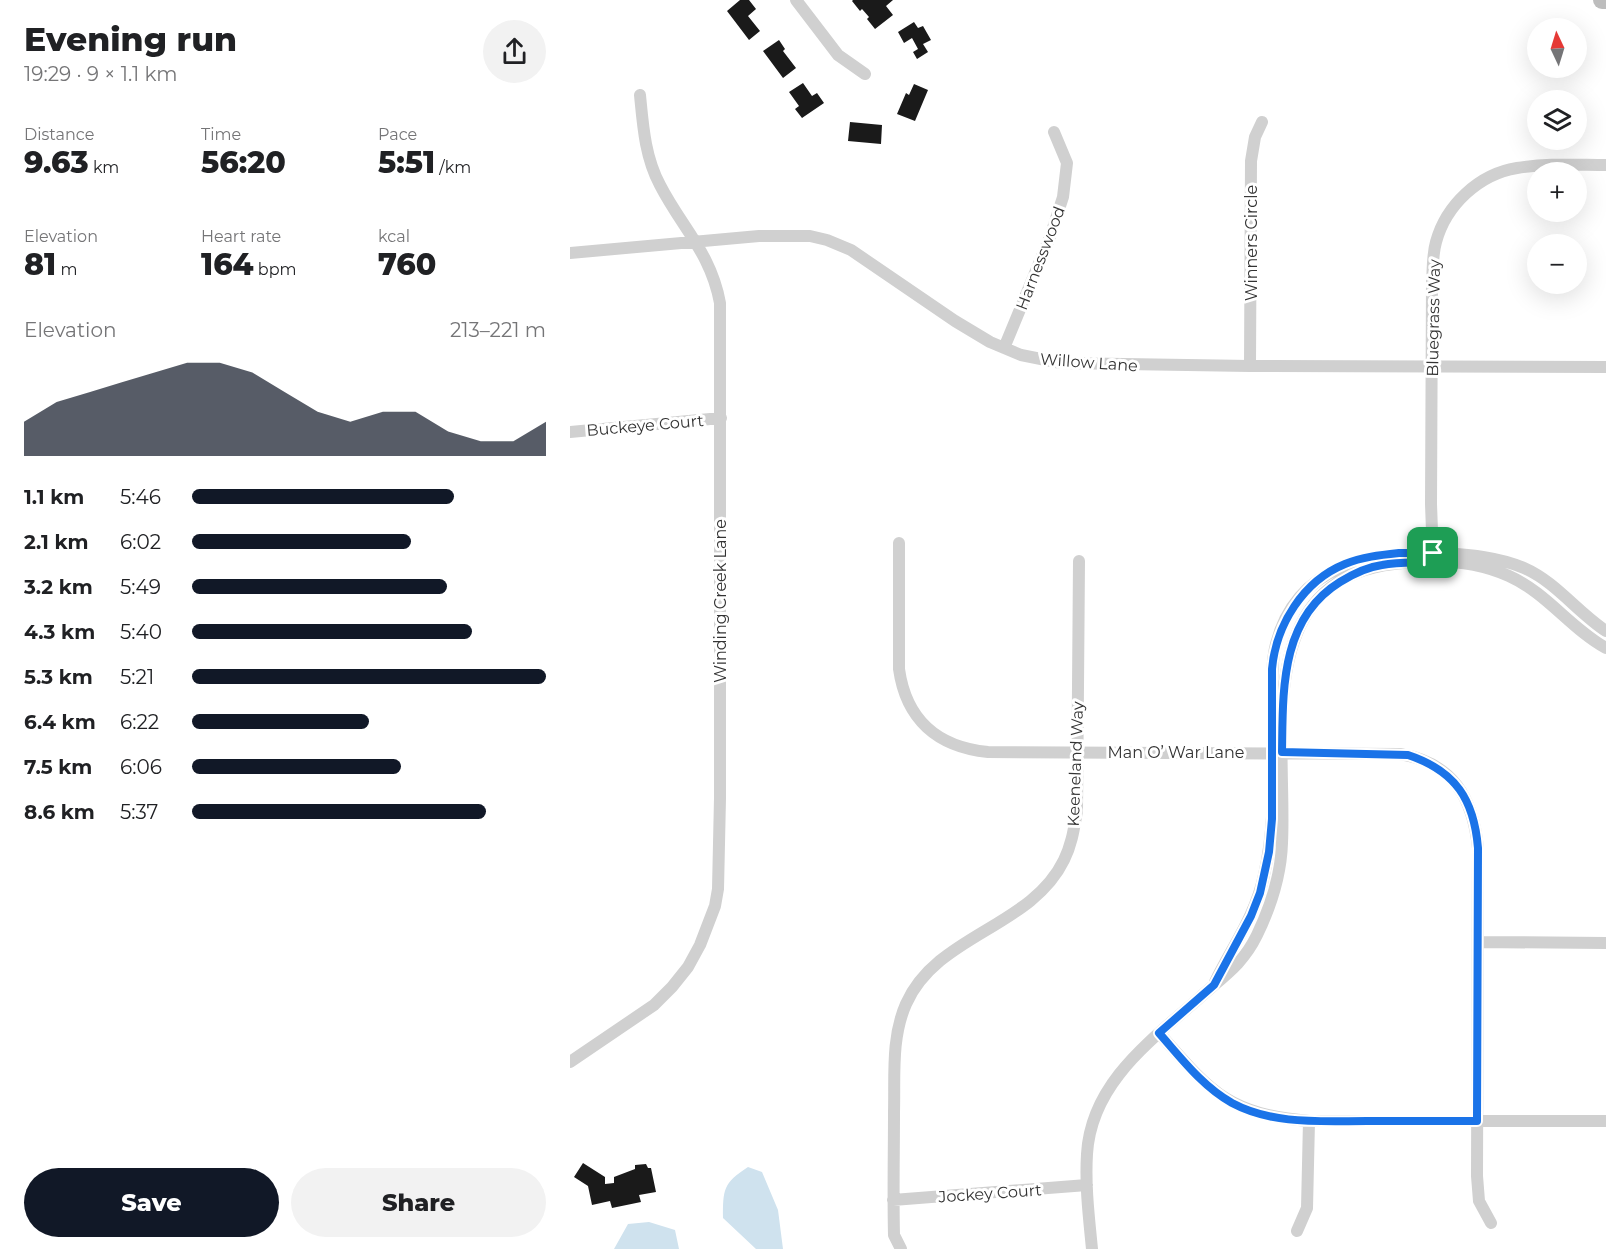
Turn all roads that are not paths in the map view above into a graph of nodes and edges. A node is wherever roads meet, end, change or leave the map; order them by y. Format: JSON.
{"nodes":[{"id":1,"x":796,"y":0,"type":"edge"},
{"id":2,"x":866,"y":74,"type":"dead end"},
{"id":3,"x":640,"y":95,"type":"dead end"},
{"id":4,"x":1263,"y":122,"type":"dead end"},
{"id":5,"x":1054,"y":132,"type":"dead end"},
{"id":6,"x":1606,"y":165,"type":"edge"},
{"id":7,"x":696,"y":241,"type":"junction"},
{"id":8,"x":570,"y":253,"type":"edge"},
{"id":9,"x":1004,"y":348,"type":"junction"},
{"id":10,"x":1250,"y":366,"type":"junction"},
{"id":11,"x":1432,"y":366,"type":"junction"},
{"id":12,"x":1606,"y":367,"type":"edge"},
{"id":13,"x":721,"y":418,"type":"junction"},
{"id":14,"x":570,"y":432,"type":"edge"},
{"id":15,"x":899,"y":543,"type":"dead end"},
{"id":16,"x":1433,"y":557,"type":"junction"},
{"id":17,"x":1079,"y":561,"type":"dead end"},
{"id":18,"x":1606,"y":631,"type":"edge"},
{"id":19,"x":1606,"y":648,"type":"edge"},
{"id":20,"x":1077,"y":752,"type":"junction"},
{"id":21,"x":1277,"y":752,"type":"junction"},
{"id":22,"x":1478,"y":942,"type":"junction"},
{"id":23,"x":1606,"y":943,"type":"edge"},
{"id":24,"x":1159,"y":1033,"type":"junction"},
{"id":25,"x":570,"y":1062,"type":"edge"},
{"id":26,"x":1309,"y":1121,"type":"junction"},
{"id":27,"x":1477,"y":1121,"type":"junction"},
{"id":28,"x":1606,"y":1121,"type":"edge"},
{"id":29,"x":1087,"y":1185,"type":"junction"},
{"id":30,"x":893,"y":1200,"type":"junction"},
{"id":31,"x":1491,"y":1223,"type":"dead end"},
{"id":32,"x":1298,"y":1231,"type":"dead end"},
{"id":33,"x":901,"y":1249,"type":"edge"},
{"id":34,"x":1092,"y":1249,"type":"edge"}],
"edges":[{"from":1,"to":2,"type":"street"},
{"from":3,"to":7,"type":"street","name":"Winding Creek Lane"},
{"from":4,"to":10,"type":"street","name":"Winners Circle"},
{"from":5,"to":9,"type":"street","name":"Harnesswood"},
{"from":6,"to":11,"type":"street","name":"Bluegrass Way"},
{"from":7,"to":8,"type":"street","name":"Willow Lane"},
{"from":7,"to":9,"type":"street","name":"Willow Lane"},
{"from":7,"to":13,"type":"street","name":"Winding Creek Lane"},
{"from":9,"to":10,"type":"street","name":"Willow Lane"},
{"from":10,"to":11,"type":"street","name":"Willow Lane"},
{"from":11,"to":12,"type":"street","name":"Willow Lane"},
{"from":11,"to":16,"type":"street","name":"Bluegrass Way"},
{"from":13,"to":14,"type":"street","name":"Buckeye Court"},
{"from":13,"to":25,"type":"street","name":"Winding Creek Lane"},
{"from":15,"to":20,"type":"street","name":"Man O’ War Lane"},
{"from":16,"to":18,"type":"street"},
{"from":16,"to":19,"type":"street"},
{"from":16,"to":21,"type":"street"},
{"from":17,"to":20,"type":"street","name":"Keeneland Way"},
{"from":20,"to":21,"type":"street","name":"Man O’ War Lane"},
{"from":20,"to":30,"type":"street","name":"Keeneland Way"},
{"from":21,"to":22,"type":"street","name":"Man O’ War Lane"},
{"from":21,"to":24,"type":"street"},
{"from":22,"to":23,"type":"street"},
{"from":22,"to":27,"type":"street","name":"Man O’ War Lane"},
{"from":24,"to":26,"type":"street"},
{"from":24,"to":29,"type":"street"},
{"from":26,"to":27,"type":"street"},
{"from":26,"to":32,"type":"street"},
{"from":27,"to":28,"type":"street"},
{"from":27,"to":31,"type":"street","name":"Man O’ War Lane"},
{"from":29,"to":30,"type":"street","name":"Jockey Court"},
{"from":29,"to":34,"type":"street"},
{"from":30,"to":33,"type":"street","name":"Keeneland Way"}]}
